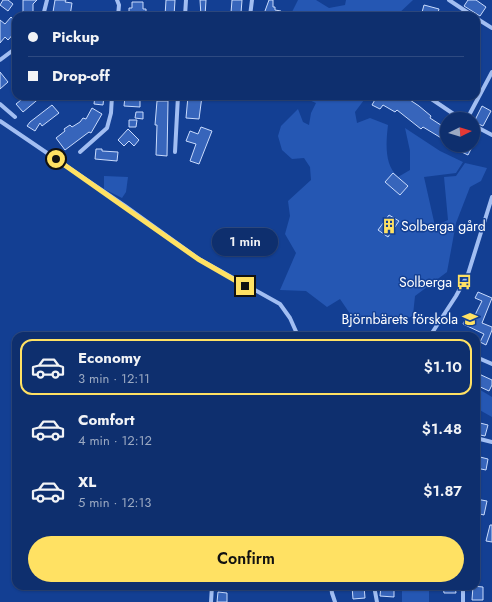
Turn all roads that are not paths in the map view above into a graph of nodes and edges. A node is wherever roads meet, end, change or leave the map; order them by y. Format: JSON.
{"nodes":[{"id":1,"x":47,"y":0,"type":"edge"},
{"id":2,"x":117,"y":0,"type":"edge"},
{"id":3,"x":186,"y":0,"type":"edge"},
{"id":4,"x":252,"y":0,"type":"edge"},
{"id":5,"x":449,"y":0,"type":"edge"},
{"id":6,"x":44,"y":12,"type":"edge"},
{"id":7,"x":118,"y":12,"type":"edge"},
{"id":8,"x":185,"y":12,"type":"edge"},
{"id":9,"x":250,"y":12,"type":"edge"},
{"id":10,"x":467,"y":12,"type":"edge"},
{"id":11,"x":480,"y":20,"type":"edge"},
{"id":12,"x":492,"y":28,"type":"edge"},
{"id":13,"x":12,"y":51,"type":"edge"},
{"id":14,"x":0,"y":60,"type":"edge"},
{"id":15,"x":492,"y":72,"type":"edge"},
{"id":16,"x":480,"y":95,"type":"edge"},
{"id":17,"x":112,"y":100,"type":"edge"},
{"id":18,"x":178,"y":100,"type":"edge"},
{"id":19,"x":433,"y":100,"type":"edge"},
{"id":20,"x":477,"y":100,"type":"edge"},
{"id":21,"x":0,"y":104,"type":"edge"},
{"id":22,"x":451,"y":112,"type":"edge"},
{"id":23,"x":471,"y":112,"type":"edge"},
{"id":24,"x":15,"y":117,"type":"dead end"},
{"id":25,"x":0,"y":121,"type":"edge"},
{"id":26,"x":480,"y":129,"type":"edge"},
{"id":27,"x":492,"y":135,"type":"edge"},
{"id":28,"x":80,"y":152,"type":"dead end"},
{"id":29,"x":174,"y":152,"type":"dead end"},
{"id":30,"x":492,"y":197,"type":"edge"},
{"id":31,"x":296,"y":332,"type":"edge"},
{"id":32,"x":432,"y":332,"type":"edge"},
{"id":33,"x":480,"y":359,"type":"edge"},
{"id":34,"x":492,"y":364,"type":"edge"},
{"id":35,"x":480,"y":439,"type":"edge"},
{"id":36,"x":492,"y":442,"type":"edge"},
{"id":37,"x":212,"y":590,"type":"edge"},
{"id":38,"x":332,"y":590,"type":"edge"},
{"id":39,"x":375,"y":590,"type":"edge"},
{"id":40,"x":463,"y":590,"type":"edge"},
{"id":41,"x":210,"y":602,"type":"edge"},
{"id":42,"x":335,"y":602,"type":"edge"},
{"id":43,"x":377,"y":602,"type":"edge"},
{"id":44,"x":463,"y":602,"type":"edge"}],
"edges":[{"from":1,"to":6,"type":"street"},
{"from":2,"to":7,"type":"street"},
{"from":3,"to":8,"type":"street"},
{"from":4,"to":9,"type":"street"},
{"from":5,"to":10,"type":"street"},
{"from":11,"to":12,"type":"street"},
{"from":13,"to":14,"type":"street"},
{"from":15,"to":16,"type":"street"},
{"from":17,"to":28,"type":"street"},
{"from":18,"to":29,"type":"street"},
{"from":19,"to":22,"type":"street"},
{"from":20,"to":23,"type":"street"},
{"from":21,"to":24,"type":"street"},
{"from":25,"to":31,"type":"street"},
{"from":26,"to":27,"type":"street"},
{"from":30,"to":32,"type":"street"},
{"from":33,"to":34,"type":"street"},
{"from":35,"to":36,"type":"street"},
{"from":37,"to":41,"type":"street"},
{"from":38,"to":42,"type":"street"},
{"from":39,"to":43,"type":"street"},
{"from":40,"to":44,"type":"street"}]}
